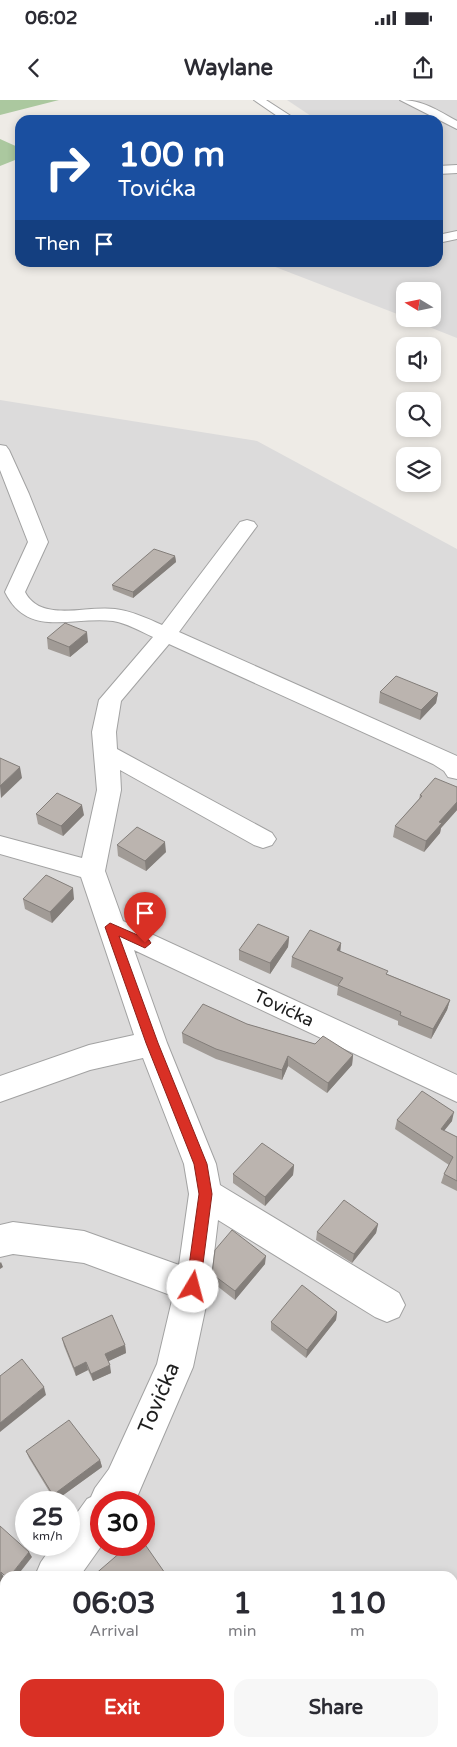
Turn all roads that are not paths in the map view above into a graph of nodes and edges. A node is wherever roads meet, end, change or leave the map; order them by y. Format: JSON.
{"nodes":[{"id":1,"x":258,"y":100,"type":"edge"},
{"id":2,"x":405,"y":100,"type":"edge"},
{"id":3,"x":283,"y":115,"type":"edge"},
{"id":4,"x":437,"y":115,"type":"edge"},
{"id":5,"x":443,"y":118,"type":"edge"},
{"id":6,"x":457,"y":126,"type":"edge"},
{"id":7,"x":457,"y":169,"type":"edge"},
{"id":8,"x":443,"y":170,"type":"edge"},
{"id":9,"x":457,"y":235,"type":"edge"},
{"id":10,"x":443,"y":238,"type":"edge"},
{"id":11,"x":0,"y":450,"type":"edge"},
{"id":12,"x":247,"y":526,"type":"dead end"},
{"id":13,"x":165,"y":636,"type":"junction"},
{"id":14,"x":105,"y":752,"type":"junction"},
{"id":15,"x":457,"y":771,"type":"edge"},
{"id":16,"x":263,"y":839,"type":"dead end"},
{"id":17,"x":0,"y":844,"type":"edge"},
{"id":18,"x":92,"y":871,"type":"junction"},
{"id":19,"x":110,"y":927,"type":"junction"},
{"id":20,"x":152,"y":1043,"type":"junction"},
{"id":21,"x":0,"y":1089,"type":"edge"},
{"id":22,"x":457,"y":1089,"type":"edge"},
{"id":23,"x":205,"y":1194,"type":"junction"},
{"id":24,"x":0,"y":1242,"type":"edge"},
{"id":25,"x":193,"y":1287,"type":"junction"},
{"id":26,"x":387,"y":1305,"type":"dead end"},
{"id":27,"x":117,"y":1491,"type":"edge"},
{"id":28,"x":90,"y":1528,"type":"edge"},
{"id":29,"x":59,"y":1571,"type":"edge"}],
"edges":[{"from":1,"to":3,"type":"street"},
{"from":2,"to":4,"type":"street"},
{"from":5,"to":6,"type":"street"},
{"from":7,"to":8,"type":"street"},
{"from":9,"to":10,"type":"street"},
{"from":11,"to":13,"type":"street"},
{"from":12,"to":13,"type":"street","name":"Tovićka"},
{"from":13,"to":14,"type":"street","name":"Tovićka"},
{"from":13,"to":15,"type":"street"},
{"from":14,"to":16,"type":"street"},
{"from":14,"to":18,"type":"street","name":"Tovićka"},
{"from":17,"to":18,"type":"street"},
{"from":18,"to":19,"type":"street","name":"Tovićka"},
{"from":19,"to":20,"type":"street","name":"Tovićka"},
{"from":19,"to":22,"type":"street","name":"Tovićka"},
{"from":20,"to":21,"type":"street"},
{"from":20,"to":23,"type":"street","name":"Tovićka"},
{"from":23,"to":25,"type":"street","name":"Tovićka"},
{"from":23,"to":26,"type":"street"},
{"from":24,"to":25,"type":"street"},
{"from":25,"to":27,"type":"street","name":"Tovićka"},
{"from":28,"to":29,"type":"street"}]}
